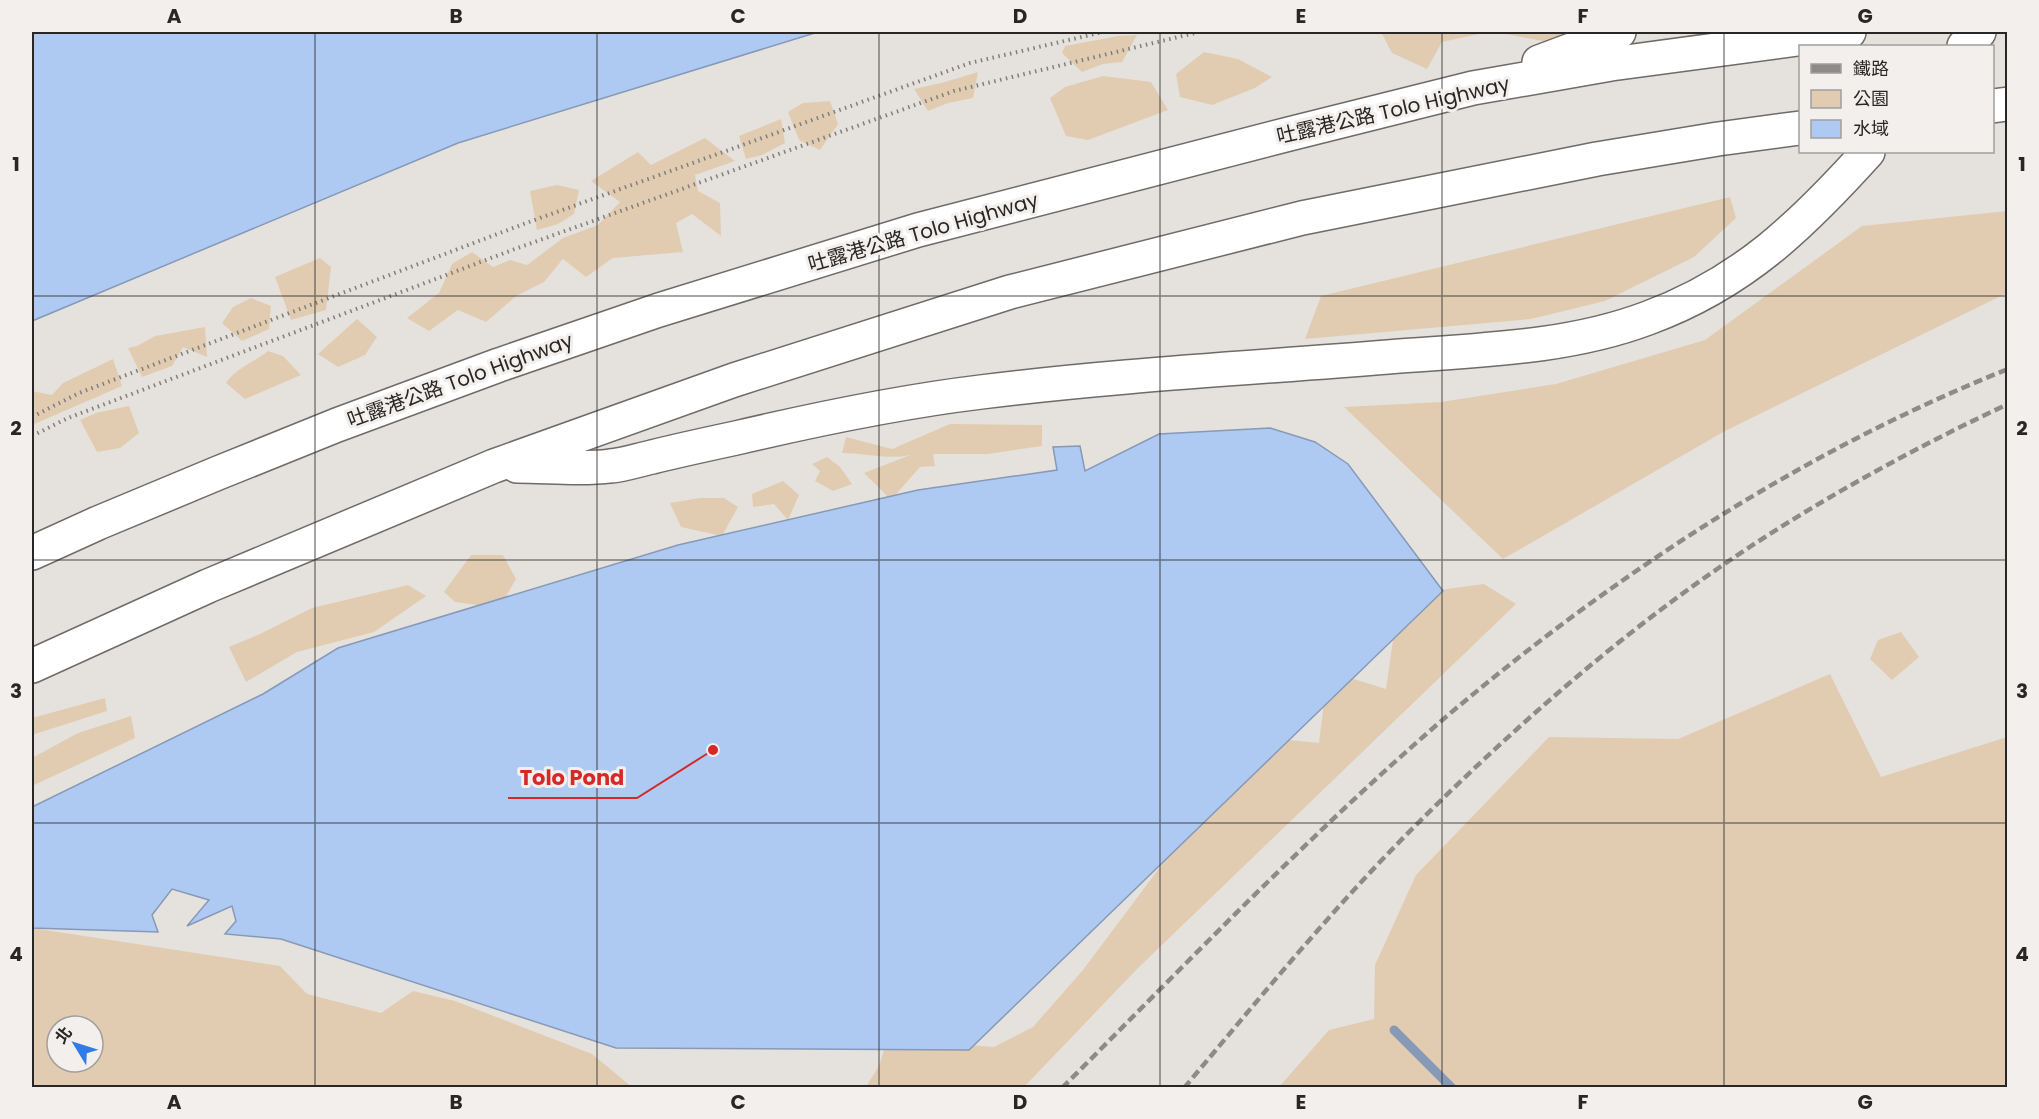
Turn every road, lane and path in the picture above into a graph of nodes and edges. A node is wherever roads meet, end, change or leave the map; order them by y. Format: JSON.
{"nodes":[{"id":1,"x":1102,"y":32,"type":"edge"},
{"id":2,"x":1199,"y":32,"type":"edge"},
{"id":3,"x":1619,"y":32,"type":"edge"},
{"id":4,"x":1849,"y":32,"type":"edge"},
{"id":5,"x":1979,"y":32,"type":"edge"},
{"id":6,"x":1965,"y":45,"type":"edge"},
{"id":7,"x":1473,"y":88,"type":"junction"},
{"id":8,"x":1799,"y":128,"type":"edge"},
{"id":9,"x":1867,"y":153,"type":"edge"},
{"id":10,"x":32,"y":417,"type":"edge"},
{"id":11,"x":32,"y":436,"type":"edge"},
{"id":12,"x":494,"y":466,"type":"junction"},
{"id":13,"x":32,"y":554,"type":"edge"},
{"id":14,"x":32,"y":666,"type":"edge"}],
"edges":[{"from":1,"to":10,"type":"path"},
{"from":2,"to":11,"type":"path"},
{"from":3,"to":7,"type":"highway"},
{"from":4,"to":7,"type":"highway","name":"吐露港公路 Tolo Highway"},
{"from":5,"to":6,"type":"highway"},
{"from":7,"to":13,"type":"highway","name":"吐露港公路 Tolo Highway"},
{"from":8,"to":12,"type":"highway"},
{"from":9,"to":12,"type":"highway"},
{"from":12,"to":14,"type":"highway"}]}
